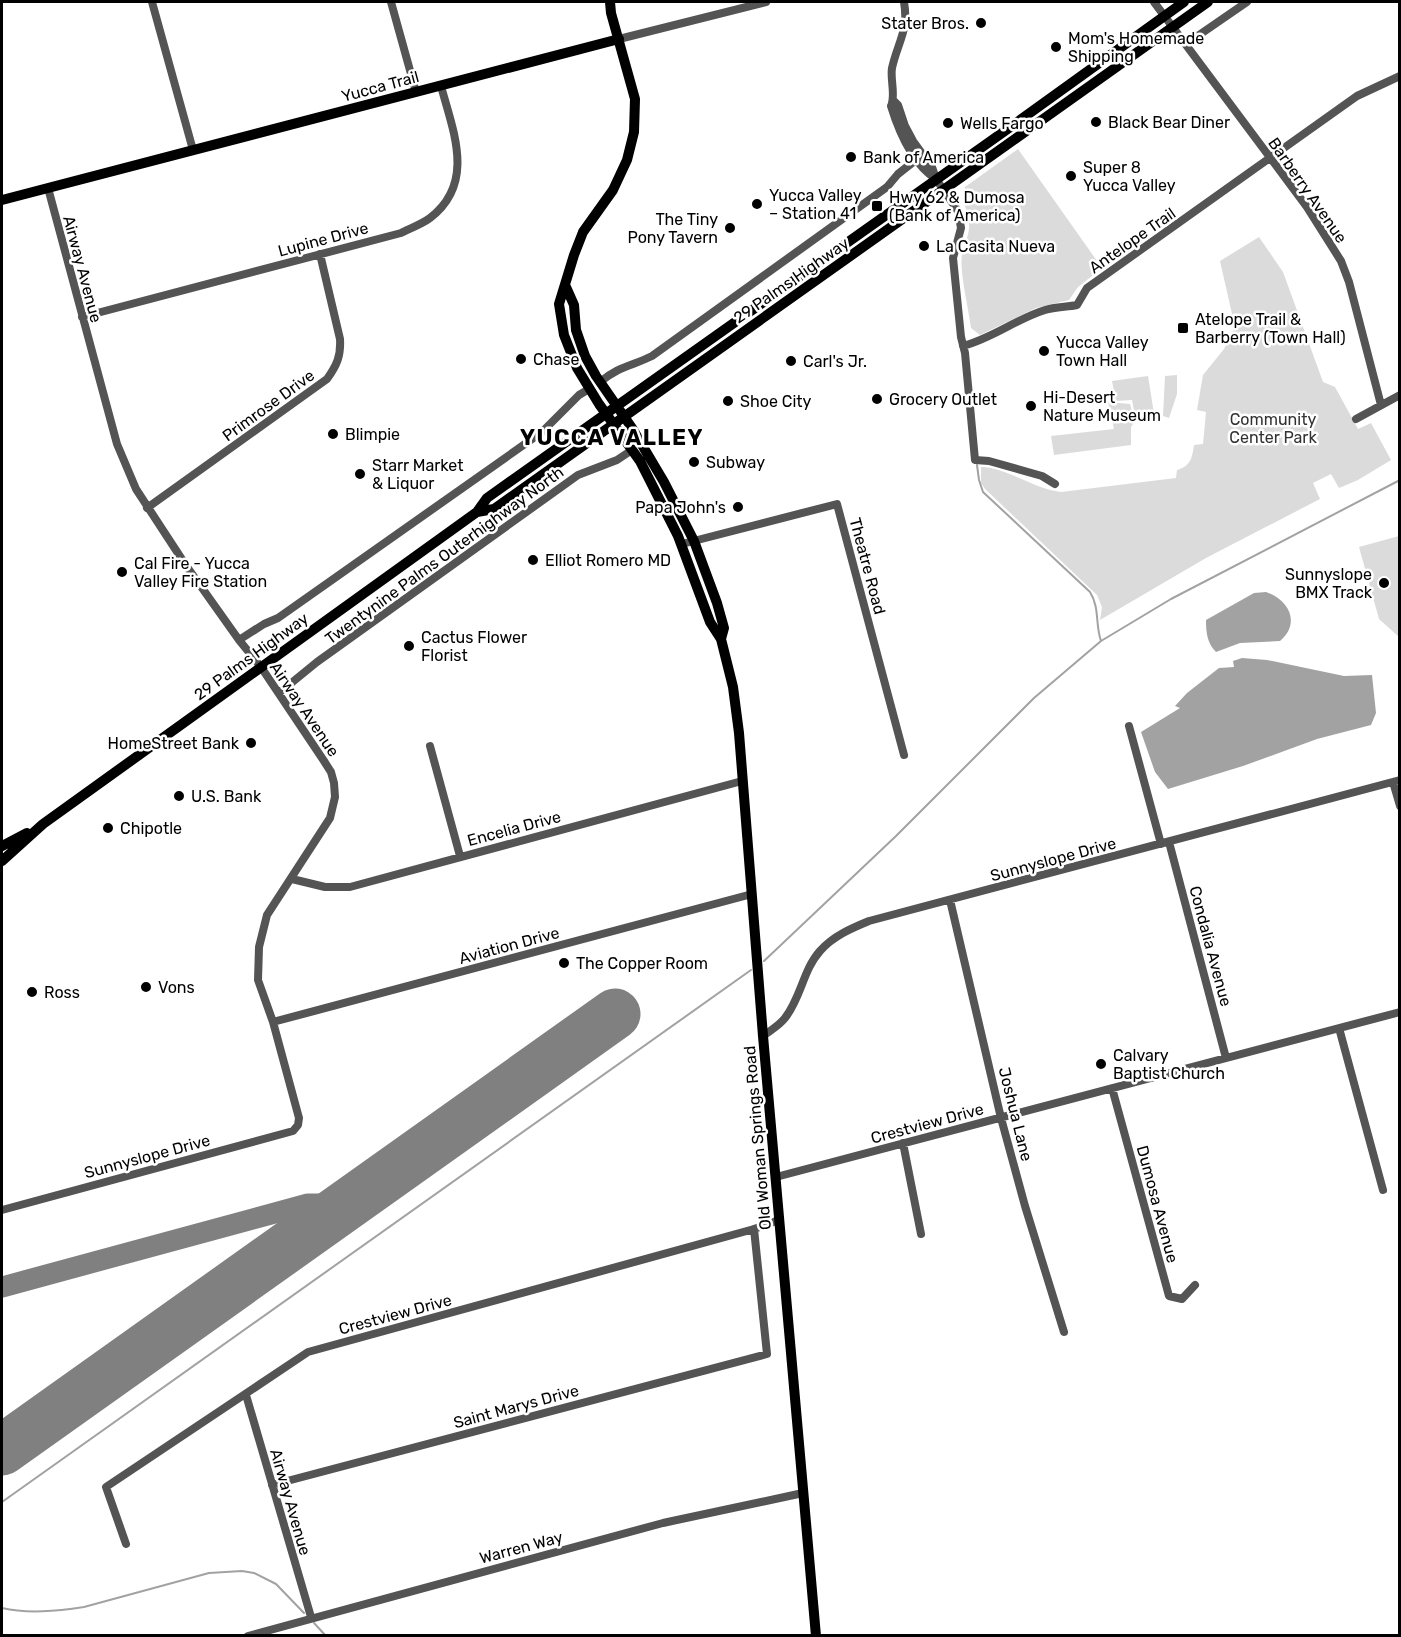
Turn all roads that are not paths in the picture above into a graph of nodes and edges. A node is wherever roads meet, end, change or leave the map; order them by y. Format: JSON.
{"nodes":[{"id":1,"x":152,"y":2,"type":"edge"},
{"id":2,"x":391,"y":2,"type":"edge"},
{"id":3,"x":610,"y":2,"type":"edge"},
{"id":4,"x":766,"y":2,"type":"edge"},
{"id":5,"x":904,"y":2,"type":"edge"},
{"id":6,"x":1154,"y":2,"type":"edge"},
{"id":7,"x":1184,"y":2,"type":"edge"},
{"id":8,"x":1208,"y":2,"type":"edge"},
{"id":9,"x":1247,"y":2,"type":"edge"},
{"id":10,"x":1162,"y":15,"type":"junction"},
{"id":11,"x":1172,"y":26,"type":"junction"},
{"id":12,"x":619,"y":39,"type":"junction"},
{"id":13,"x":1186,"y":44,"type":"junction"},
{"id":14,"x":1400,"y":76,"type":"edge"},
{"id":15,"x":441,"y":86,"type":"junction"},
{"id":16,"x":416,"y":92,"type":"junction"},
{"id":17,"x":894,"y":101,"type":"junction"},
{"id":18,"x":193,"y":150,"type":"junction"},
{"id":19,"x":917,"y":159,"type":"junction"},
{"id":20,"x":1270,"y":159,"type":"junction"},
{"id":21,"x":936,"y":179,"type":"junction"},
{"id":22,"x":48,"y":188,"type":"junction"},
{"id":23,"x":943,"y":189,"type":"junction"},
{"id":24,"x":2,"y":200,"type":"edge"},
{"id":25,"x":320,"y":254,"type":"junction"},
{"id":26,"x":566,"y":287,"type":"junction"},
{"id":27,"x":82,"y":317,"type":"junction"},
{"id":28,"x":963,"y":346,"type":"junction"},
{"id":29,"x":600,"y":382,"type":"junction"},
{"id":30,"x":589,"y":389,"type":"junction"},
{"id":31,"x":1400,"y":396,"type":"edge"},
{"id":32,"x":1382,"y":405,"type":"junction"},
{"id":33,"x":615,"y":406,"type":"junction"},
{"id":34,"x":606,"y":413,"type":"junction"},
{"id":35,"x":1356,"y":419,"type":"dead end"},
{"id":36,"x":619,"y":420,"type":"junction"},
{"id":37,"x":632,"y":450,"type":"junction"},
{"id":38,"x":1055,"y":483,"type":"dead end"},
{"id":39,"x":147,"y":508,"type":"junction"},
{"id":40,"x":477,"y":512,"type":"junction"},
{"id":41,"x":694,"y":541,"type":"junction"},
{"id":42,"x":682,"y":544,"type":"junction"},
{"id":43,"x":721,"y":639,"type":"junction"},
{"id":44,"x":239,"y":640,"type":"junction"},
{"id":45,"x":261,"y":667,"type":"junction"},
{"id":46,"x":279,"y":693,"type":"junction"},
{"id":47,"x":1129,"y":726,"type":"dead end"},
{"id":48,"x":430,"y":746,"type":"dead end"},
{"id":49,"x":904,"y":755,"type":"dead end"},
{"id":50,"x":742,"y":781,"type":"junction"},
{"id":51,"x":1396,"y":781,"type":"edge"},
{"id":52,"x":1400,"y":806,"type":"edge"},
{"id":53,"x":43,"y":824,"type":"junction"},
{"id":54,"x":1165,"y":843,"type":"junction"},
{"id":55,"x":2,"y":846,"type":"edge"},
{"id":56,"x":460,"y":856,"type":"junction"},
{"id":57,"x":2,"y":861,"type":"edge"},
{"id":58,"x":292,"y":879,"type":"junction"},
{"id":59,"x":752,"y":894,"type":"junction"},
{"id":60,"x":950,"y":900,"type":"junction"},
{"id":61,"x":1400,"y":1012,"type":"edge"},
{"id":62,"x":273,"y":1022,"type":"junction"},
{"id":63,"x":1339,"y":1028,"type":"junction"},
{"id":64,"x":763,"y":1036,"type":"junction"},
{"id":65,"x":1226,"y":1058,"type":"junction"},
{"id":66,"x":1112,"y":1088,"type":"junction"},
{"id":67,"x":1001,"y":1118,"type":"junction"},
{"id":68,"x":298,"y":1125,"type":"joint"},
{"id":69,"x":903,"y":1143,"type":"junction"},
{"id":70,"x":776,"y":1177,"type":"junction"},
{"id":71,"x":1383,"y":1190,"type":"dead end"},
{"id":72,"x":2,"y":1210,"type":"edge"},
{"id":73,"x":779,"y":1220,"type":"junction"},
{"id":74,"x":754,"y":1229,"type":"junction"},
{"id":75,"x":921,"y":1234,"type":"dead end"},
{"id":76,"x":1195,"y":1285,"type":"dead end"},
{"id":77,"x":1064,"y":1332,"type":"dead end"},
{"id":78,"x":246,"y":1395,"type":"junction"},
{"id":79,"x":272,"y":1485,"type":"junction"},
{"id":80,"x":803,"y":1493,"type":"junction"},
{"id":81,"x":126,"y":1544,"type":"dead end"},
{"id":82,"x":311,"y":1617,"type":"junction"},
{"id":83,"x":248,"y":1635,"type":"edge"},
{"id":84,"x":816,"y":1635,"type":"edge"}],
"edges":[{"from":1,"to":18,"type":"street"},
{"from":2,"to":16,"type":"street"},
{"from":3,"to":12,"type":"main road"},
{"from":4,"to":12,"type":"street","name":"Yucca Trail"},
{"from":5,"to":17,"type":"street"},
{"from":6,"to":10,"type":"street","name":"Barberry Avenue"},
{"from":7,"to":10,"type":"main road","name":"29 Palms Highway"},
{"from":8,"to":11,"type":"main road","name":"29 Palms Highway"},
{"from":9,"to":13,"type":"street"},
{"from":10,"to":11,"type":"street","name":"Barberry Avenue"},
{"from":10,"to":21,"type":"main road","name":"29 Palms Highway"},
{"from":11,"to":13,"type":"street","name":"Barberry Avenue"},
{"from":11,"to":23,"type":"main road","name":"29 Palms Highway"},
{"from":12,"to":15,"type":"main road","name":"Yucca Trail"},
{"from":12,"to":26,"type":"main road"},
{"from":13,"to":20,"type":"street","name":"Barberry Avenue"},
{"from":14,"to":20,"type":"street","name":"Antelope Trail"},
{"from":15,"to":16,"type":"main road","name":"Yucca Trail"},
{"from":15,"to":25,"type":"street","name":"Lupine Drive"},
{"from":16,"to":18,"type":"main road","name":"Yucca Trail"},
{"from":17,"to":19,"type":"street"},
{"from":17,"to":21,"type":"street"},
{"from":18,"to":22,"type":"main road","name":"Yucca Trail"},
{"from":19,"to":21,"type":"street"},
{"from":19,"to":29,"type":"street"},
{"from":20,"to":28,"type":"street","name":"Antelope Trail"},
{"from":20,"to":32,"type":"street","name":"Barberry Avenue"},
{"from":21,"to":23,"type":"street"},
{"from":21,"to":33,"type":"main road","name":"29 Palms Highway"},
{"from":22,"to":24,"type":"main road","name":"Yucca Trail"},
{"from":22,"to":27,"type":"street","name":"Airway Avenue"},
{"from":23,"to":28,"type":"street"},
{"from":23,"to":36,"type":"main road","name":"29 Palms Highway"},
{"from":25,"to":27,"type":"street","name":"Lupine Drive"},
{"from":25,"to":39,"type":"street","name":"Primrose Drive"},
{"from":26,"to":29,"type":"main road"},
{"from":26,"to":30,"type":"main road"},
{"from":27,"to":39,"type":"street","name":"Airway Avenue"},
{"from":28,"to":38,"type":"street"},
{"from":29,"to":33,"type":"main road"},
{"from":30,"to":34,"type":"main road"},
{"from":30,"to":44,"type":"street"},
{"from":31,"to":32,"type":"street"},
{"from":32,"to":35,"type":"street"},
{"from":33,"to":34,"type":"main road","name":"29 Palms Highway"},
{"from":33,"to":36,"type":"main road","name":"Old Woman Springs Road"},
{"from":34,"to":36,"type":"main road","name":"Old Woman Springs Road"},
{"from":34,"to":40,"type":"main road","name":"29 Palms Highway"},
{"from":36,"to":37,"type":"main road","name":"Old Woman Springs Road"},
{"from":36,"to":40,"type":"main road","name":"29 Palms Highway"},
{"from":36,"to":41,"type":"main road","name":"Old Woman Springs Road"},
{"from":37,"to":42,"type":"main road","name":"Old Woman Springs Road"},
{"from":37,"to":46,"type":"street","name":"Twentynine Palms Outerhighway North"},
{"from":39,"to":44,"type":"street","name":"Airway Avenue"},
{"from":40,"to":45,"type":"main road","name":"29 Palms Highway"},
{"from":41,"to":42,"type":"street","name":"Theatre Road"},
{"from":41,"to":43,"type":"main road","name":"Old Woman Springs Road"},
{"from":41,"to":49,"type":"street","name":"Theatre Road"},
{"from":42,"to":43,"type":"main road","name":"Old Woman Springs Road"},
{"from":43,"to":50,"type":"main road","name":"Old Woman Springs Road"},
{"from":44,"to":45,"type":"street","name":"Airway Avenue"},
{"from":45,"to":46,"type":"street","name":"Airway Avenue"},
{"from":45,"to":53,"type":"main road","name":"29 Palms Highway"},
{"from":46,"to":58,"type":"street","name":"Airway Avenue"},
{"from":47,"to":54,"type":"street","name":"Condalia Avenue"},
{"from":48,"to":56,"type":"street"},
{"from":50,"to":56,"type":"street","name":"Encelia Drive"},
{"from":50,"to":59,"type":"main road","name":"Old Woman Springs Road"},
{"from":51,"to":52,"type":"street"},
{"from":51,"to":54,"type":"street","name":"Sunnyslope Drive"},
{"from":53,"to":55,"type":"main road","name":"29 Palms Highway"},
{"from":53,"to":57,"type":"main road","name":"29 Palms Highway"},
{"from":54,"to":60,"type":"street","name":"Sunnyslope Drive"},
{"from":54,"to":65,"type":"street","name":"Condalia Avenue"},
{"from":56,"to":58,"type":"street","name":"Encelia Drive"},
{"from":58,"to":62,"type":"street","name":"Airway Avenue"},
{"from":59,"to":62,"type":"street","name":"Aviation Drive"},
{"from":59,"to":64,"type":"main road","name":"Old Woman Springs Road"},
{"from":60,"to":64,"type":"street","name":"Sunnyslope Drive"},
{"from":60,"to":67,"type":"street","name":"Joshua Lane"},
{"from":61,"to":63,"type":"street","name":"Crestview Drive"},
{"from":62,"to":68,"type":"street","name":"Airway Avenue"},
{"from":63,"to":65,"type":"street","name":"Crestview Drive"},
{"from":63,"to":71,"type":"street"},
{"from":64,"to":70,"type":"main road","name":"Old Woman Springs Road"},
{"from":65,"to":66,"type":"street","name":"Crestview Drive"},
{"from":66,"to":67,"type":"street","name":"Crestview Drive"},
{"from":66,"to":76,"type":"street","name":"Dumosa Avenue"},
{"from":67,"to":69,"type":"street","name":"Crestview Drive"},
{"from":67,"to":77,"type":"street","name":"Joshua Lane"},
{"from":68,"to":72,"type":"street","name":"Sunnyslope Drive"},
{"from":69,"to":70,"type":"street","name":"Crestview Drive"},
{"from":69,"to":75,"type":"street"},
{"from":70,"to":73,"type":"main road","name":"Old Woman Springs Road"},
{"from":73,"to":74,"type":"street","name":"Crestview Drive"},
{"from":73,"to":80,"type":"main road","name":"Old Woman Springs Road"},
{"from":74,"to":78,"type":"street","name":"Crestview Drive"},
{"from":74,"to":79,"type":"street","name":"Saint Marys Drive"},
{"from":78,"to":79,"type":"street","name":"Airway Avenue"},
{"from":78,"to":81,"type":"street","name":"Crestview Drive"},
{"from":79,"to":82,"type":"street","name":"Airway Avenue"},
{"from":80,"to":82,"type":"street","name":"Warren Way"},
{"from":80,"to":84,"type":"main road","name":"Old Woman Springs Road"},
{"from":82,"to":83,"type":"street","name":"Warren Way"}]}
